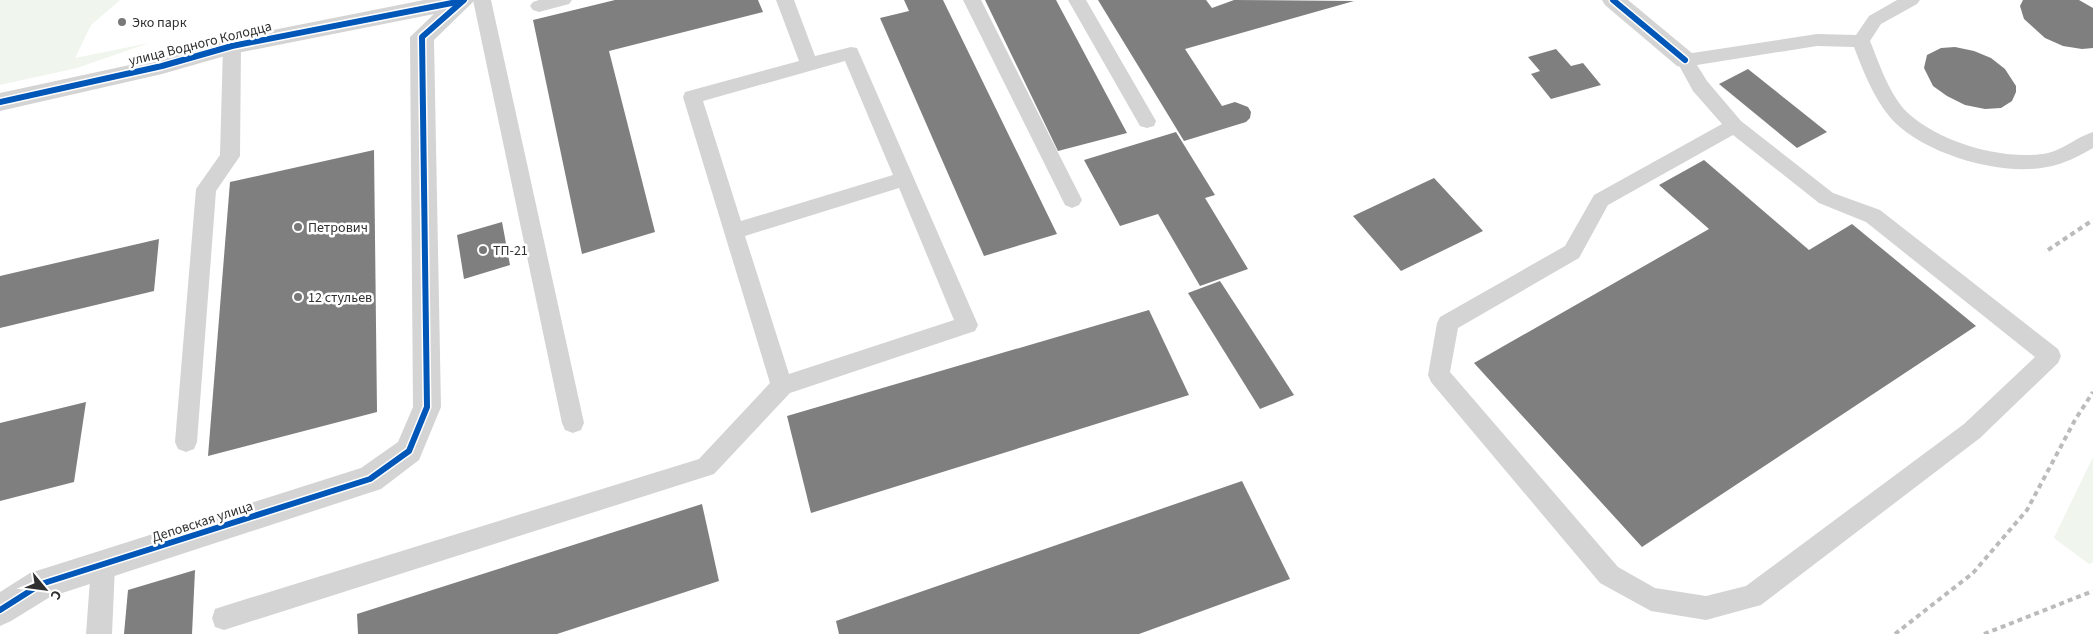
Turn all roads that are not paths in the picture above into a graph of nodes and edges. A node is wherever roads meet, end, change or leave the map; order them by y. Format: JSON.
{"nodes":[{"id":1,"x":465,"y":0,"type":"edge"},
{"id":2,"x":482,"y":0,"type":"edge"},
{"id":3,"x":563,"y":0,"type":"edge"},
{"id":4,"x":784,"y":0,"type":"edge"},
{"id":5,"x":972,"y":0,"type":"edge"},
{"id":6,"x":1077,"y":0,"type":"edge"},
{"id":7,"x":1613,"y":0,"type":"edge"},
{"id":8,"x":1912,"y":0,"type":"edge"},
{"id":9,"x":540,"y":6,"type":"dead end"},
{"id":10,"x":1861,"y":41,"type":"junction"},
{"id":11,"x":232,"y":46,"type":"junction"},
{"id":12,"x":1685,"y":60,"type":"junction"},
{"id":13,"x":809,"y":64,"type":"junction"},
{"id":14,"x":0,"y":102,"type":"edge"},
{"id":15,"x":1147,"y":121,"type":"dead end"},
{"id":16,"x":1734,"y":126,"type":"junction"},
{"id":17,"x":2093,"y":139,"type":"edge"},
{"id":18,"x":905,"y":179,"type":"junction"},
{"id":19,"x":1072,"y":200,"type":"dead end"},
{"id":20,"x":734,"y":231,"type":"junction"},
{"id":21,"x":782,"y":386,"type":"junction"},
{"id":22,"x":573,"y":423,"type":"dead end"},
{"id":23,"x":186,"y":442,"type":"dead end"},
{"id":24,"x":102,"y":566,"type":"junction"},
{"id":25,"x":0,"y":610,"type":"edge"},
{"id":26,"x":224,"y":618,"type":"dead end"},
{"id":27,"x":98,"y":634,"type":"edge"}],
"edges":[{"from":1,"to":11,"type":"street","name":"улица Водного Колодца"},
{"from":1,"to":24,"type":"street","name":"Деповская улица"},
{"from":2,"to":22,"type":"lane"},
{"from":3,"to":9,"type":"lane"},
{"from":4,"to":13,"type":"lane"},
{"from":5,"to":19,"type":"lane"},
{"from":6,"to":15,"type":"lane"},
{"from":7,"to":12,"type":"street"},
{"from":8,"to":10,"type":"lane"},
{"from":10,"to":12,"type":"lane"},
{"from":10,"to":17,"type":"lane"},
{"from":11,"to":14,"type":"street","name":"улица Водного Колодца"},
{"from":11,"to":23,"type":"lane"},
{"from":12,"to":16,"type":"lane"},
{"from":13,"to":18,"type":"lane"},
{"from":13,"to":20,"type":"lane"},
{"from":16,"to":16,"type":"lane"},
{"from":18,"to":20,"type":"lane"},
{"from":18,"to":21,"type":"lane"},
{"from":20,"to":21,"type":"lane"},
{"from":21,"to":26,"type":"lane"},
{"from":24,"to":25,"type":"street","name":"Деповская улица"},
{"from":24,"to":27,"type":"lane"}]}
